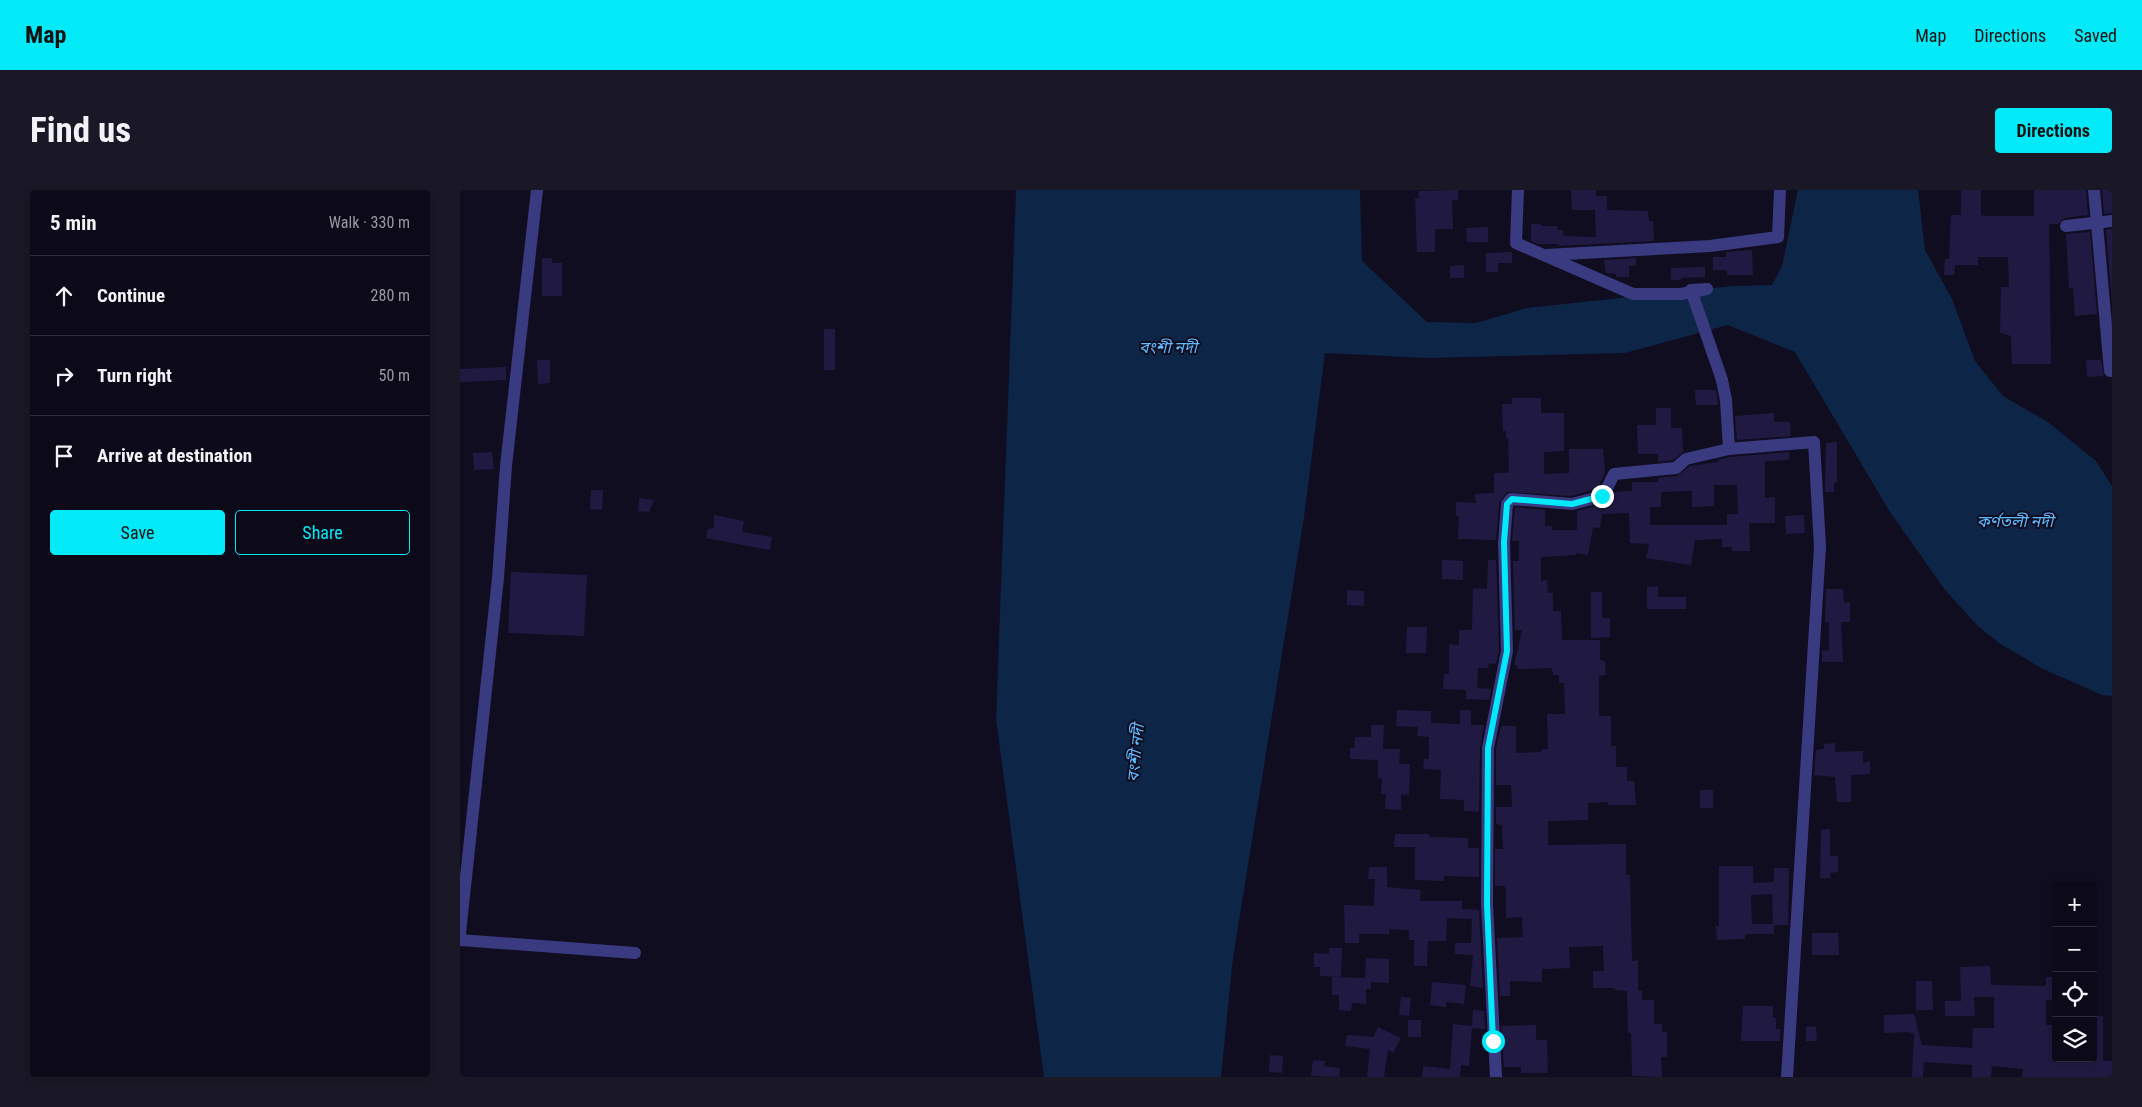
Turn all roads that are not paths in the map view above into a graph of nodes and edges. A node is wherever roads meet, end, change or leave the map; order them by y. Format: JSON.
{"nodes":[{"id":1,"x":537,"y":190,"type":"edge"},
{"id":2,"x":1518,"y":190,"type":"edge"},
{"id":3,"x":1780,"y":190,"type":"edge"},
{"id":4,"x":2094,"y":190,"type":"edge"},
{"id":5,"x":2112,"y":221,"type":"edge"},
{"id":6,"x":2096,"y":223,"type":"junction"},
{"id":7,"x":2066,"y":226,"type":"dead end"},
{"id":8,"x":1546,"y":255,"type":"junction"},
{"id":9,"x":2110,"y":371,"type":"dead end"},
{"id":10,"x":1729,"y":449,"type":"junction"},
{"id":11,"x":460,"y":933,"type":"edge"},
{"id":12,"x":460,"y":940,"type":"edge"},
{"id":13,"x":635,"y":953,"type":"dead end"},
{"id":14,"x":1496,"y":1077,"type":"edge"},
{"id":15,"x":1787,"y":1077,"type":"edge"}],
"edges":[{"from":1,"to":11,"type":"street"},
{"from":2,"to":8,"type":"street"},
{"from":3,"to":8,"type":"street"},
{"from":4,"to":6,"type":"street"},
{"from":5,"to":6,"type":"street"},
{"from":6,"to":7,"type":"street"},
{"from":6,"to":9,"type":"street"},
{"from":8,"to":10,"type":"street","bridge":true},
{"from":10,"to":14,"type":"street"},
{"from":10,"to":15,"type":"street"},
{"from":12,"to":13,"type":"street"}]}
